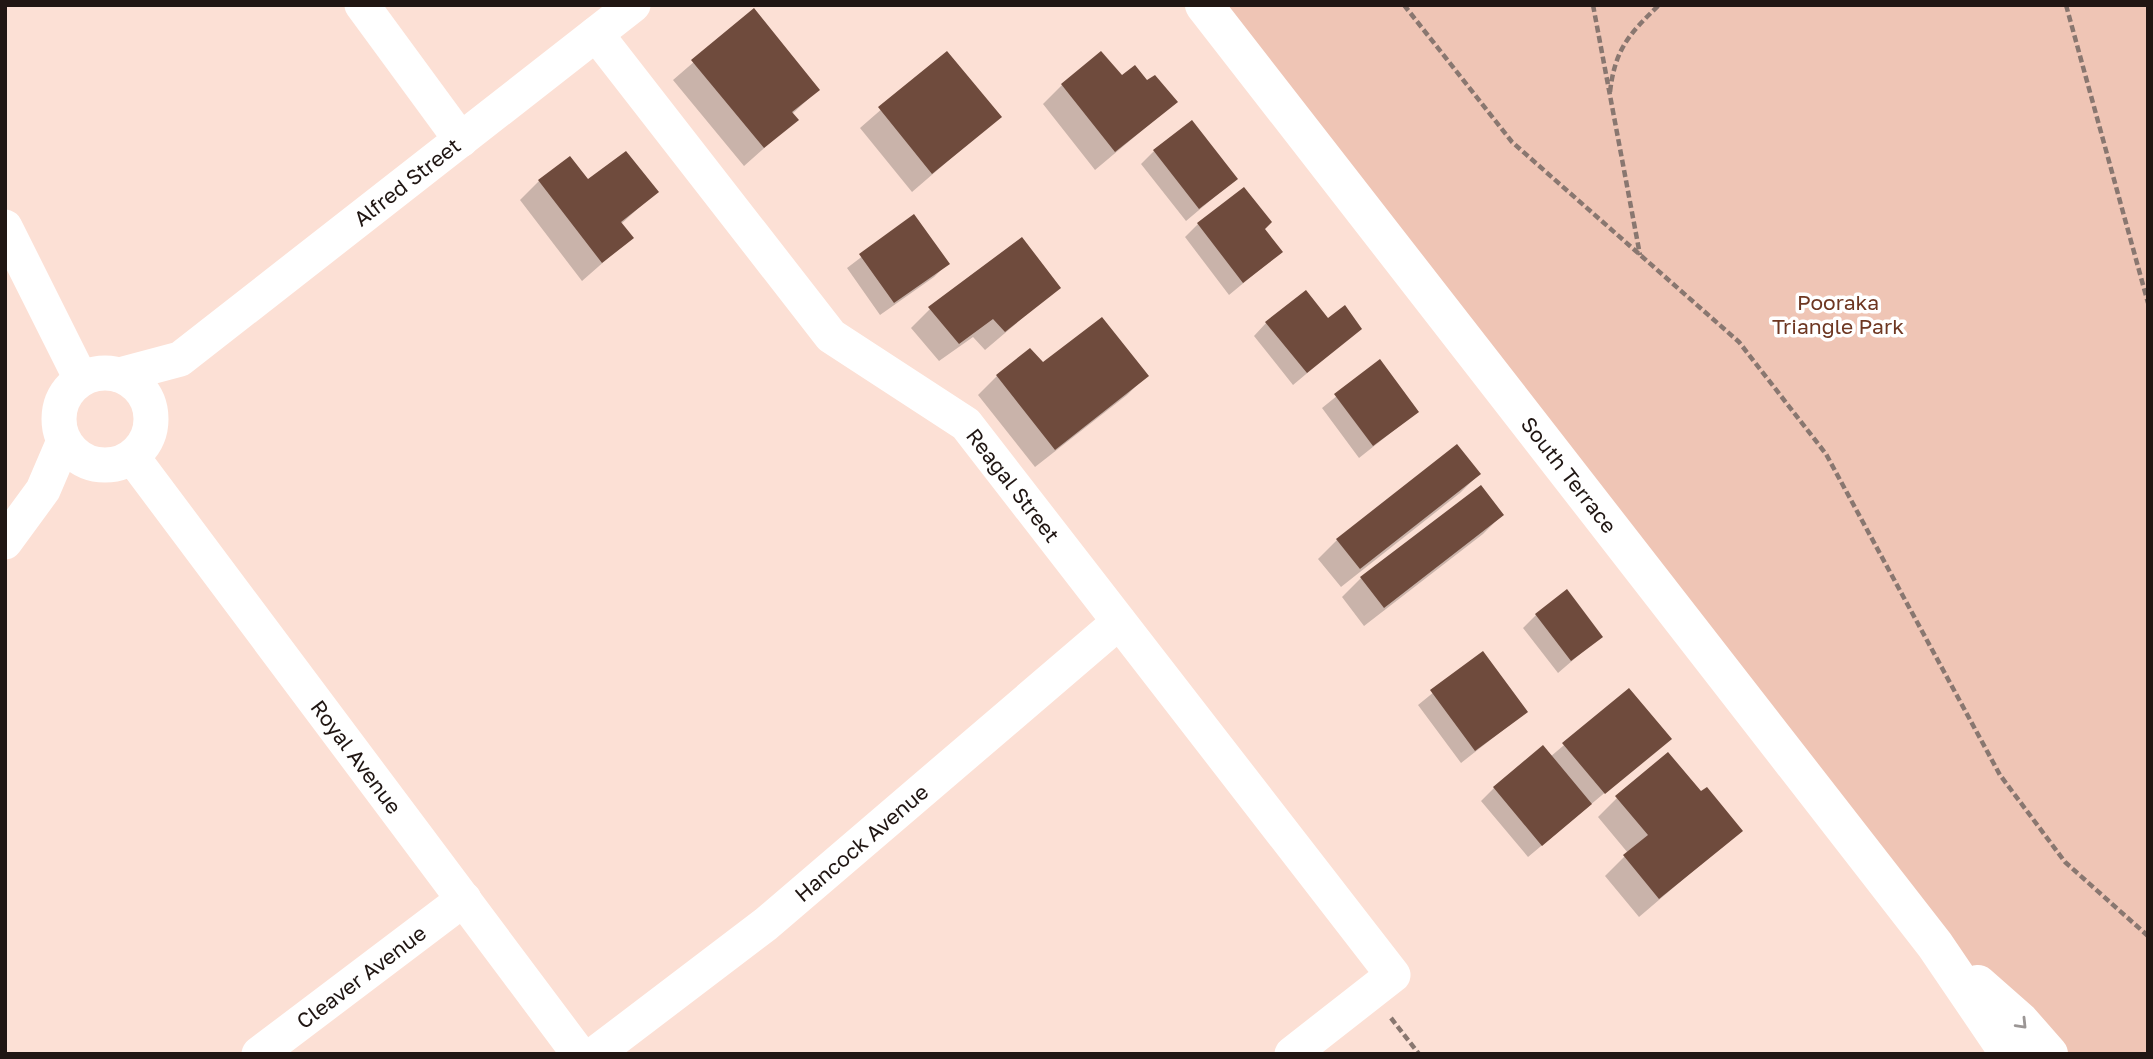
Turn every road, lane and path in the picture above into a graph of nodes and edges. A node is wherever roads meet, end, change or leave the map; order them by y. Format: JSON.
{"nodes":[{"id":1,"x":362,"y":5,"type":"edge"},
{"id":2,"x":633,"y":5,"type":"edge"},
{"id":3,"x":1204,"y":5,"type":"edge"},
{"id":4,"x":1404,"y":5,"type":"edge"},
{"id":5,"x":1593,"y":5,"type":"edge"},
{"id":6,"x":1659,"y":5,"type":"edge"},
{"id":7,"x":2066,"y":5,"type":"edge"},
{"id":8,"x":596,"y":34,"type":"junction"},
{"id":9,"x":1610,"y":96,"type":"junction"},
{"id":10,"x":461,"y":139,"type":"junction"},
{"id":11,"x":5,"y":227,"type":"edge"},
{"id":12,"x":1640,"y":256,"type":"junction"},
{"id":13,"x":2148,"y":303,"type":"edge"},
{"id":14,"x":180,"y":359,"type":"junction"},
{"id":15,"x":120,"y":375,"type":"junction"},
{"id":16,"x":81,"y":379,"type":"junction"},
{"id":17,"x":152,"y":415,"type":"junction"},
{"id":18,"x":64,"y":441,"type":"junction"},
{"id":19,"x":133,"y":458,"type":"junction"},
{"id":20,"x":92,"y":464,"type":"junction"},
{"id":21,"x":43,"y":490,"type":"junction"},
{"id":22,"x":5,"y":542,"type":"edge"},
{"id":23,"x":1119,"y":621,"type":"junction"},
{"id":24,"x":464,"y":899,"type":"junction"},
{"id":25,"x":2148,"y":936,"type":"edge"},
{"id":26,"x":1935,"y":945,"type":"junction"},
{"id":27,"x":1382,"y":984,"type":"junction"},
{"id":28,"x":259,"y":1054,"type":"edge"},
{"id":29,"x":579,"y":1054,"type":"edge"},
{"id":30,"x":594,"y":1054,"type":"edge"},
{"id":31,"x":1292,"y":1054,"type":"edge"},
{"id":32,"x":1419,"y":1054,"type":"edge"},
{"id":33,"x":2009,"y":1054,"type":"edge"},
{"id":34,"x":2049,"y":1054,"type":"edge"}],
"edges":[{"from":1,"to":10,"type":"street"},
{"from":2,"to":8,"type":"street","name":"Alfred Street"},
{"from":3,"to":26,"type":"street","name":"South Terrace"},
{"from":4,"to":12,"type":"path"},
{"from":5,"to":9,"type":"path"},
{"from":6,"to":9,"type":"path"},
{"from":7,"to":13,"type":"path"},
{"from":8,"to":10,"type":"street","name":"Alfred Street"},
{"from":8,"to":23,"type":"street","name":"Reagal Street"},
{"from":9,"to":12,"type":"path"},
{"from":10,"to":14,"type":"street","name":"Alfred Street"},
{"from":11,"to":16,"type":"street"},
{"from":12,"to":25,"type":"path"},
{"from":14,"to":15,"type":"street","name":"Alfred Street"},
{"from":14,"to":17,"type":"street","name":"Alfred Street"},
{"from":15,"to":16,"type":"street"},
{"from":15,"to":17,"type":"street"},
{"from":16,"to":18,"type":"street"},
{"from":17,"to":19,"type":"street"},
{"from":18,"to":20,"type":"street"},
{"from":18,"to":21,"type":"street"},
{"from":19,"to":20,"type":"street"},
{"from":19,"to":24,"type":"street","name":"Royal Avenue"},
{"from":20,"to":21,"type":"street"},
{"from":21,"to":22,"type":"street"},
{"from":23,"to":27,"type":"street","name":"Reagal Street"},
{"from":23,"to":30,"type":"street","name":"Hancock Avenue"},
{"from":24,"to":28,"type":"street","name":"Cleaver Avenue"},
{"from":24,"to":29,"type":"street","name":"Royal Avenue"},
{"from":26,"to":33,"type":"street","name":"South Terrace"},
{"from":26,"to":34,"type":"street","name":"South Terrace","one_way":true},
{"from":27,"to":31,"type":"street"},
{"from":27,"to":32,"type":"path"}]}
